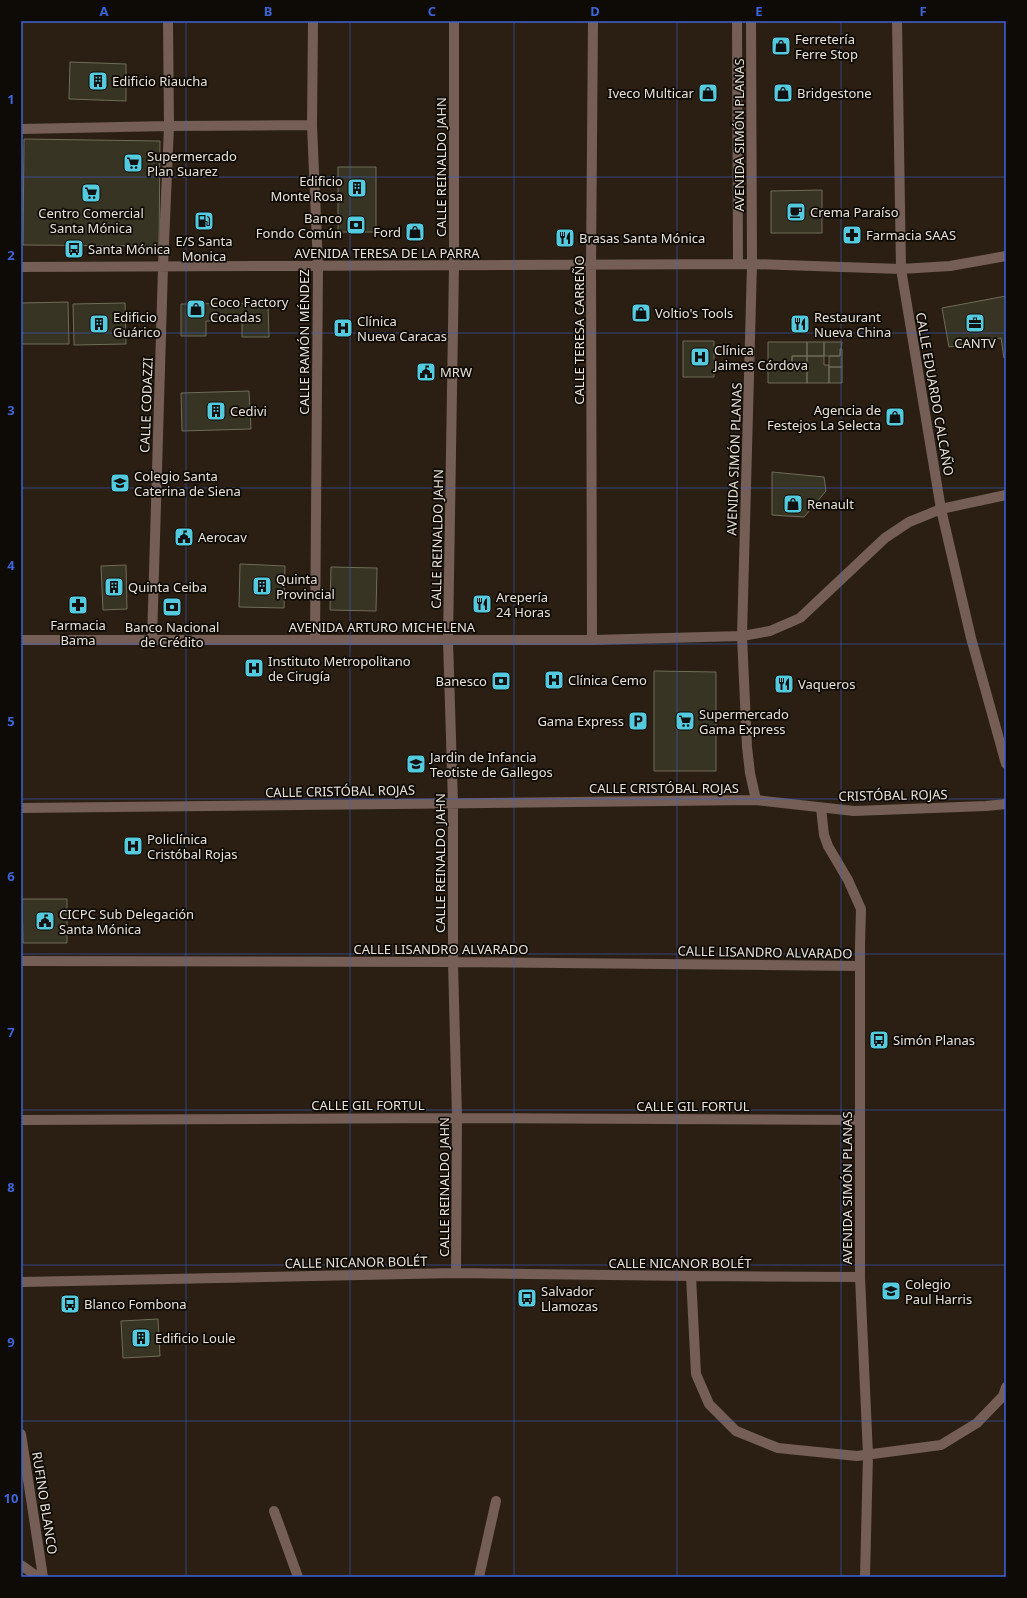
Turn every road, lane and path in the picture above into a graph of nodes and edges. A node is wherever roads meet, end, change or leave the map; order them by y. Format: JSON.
{"nodes":[{"id":1,"x":168,"y":21,"type":"edge"},
{"id":2,"x":313,"y":21,"type":"edge"},
{"id":3,"x":454,"y":21,"type":"edge"},
{"id":4,"x":593,"y":21,"type":"edge"},
{"id":5,"x":737,"y":21,"type":"edge"},
{"id":6,"x":751,"y":21,"type":"edge"},
{"id":7,"x":897,"y":21,"type":"edge"},
{"id":8,"x":312,"y":125,"type":"junction"},
{"id":9,"x":169,"y":126,"type":"junction"},
{"id":10,"x":21,"y":129,"type":"edge"},
{"id":11,"x":1006,"y":256,"type":"edge"},
{"id":12,"x":738,"y":264,"type":"junction"},
{"id":13,"x":752,"y":264,"type":"junction"},
{"id":14,"x":454,"y":265,"type":"junction"},
{"id":15,"x":318,"y":266,"type":"junction"},
{"id":16,"x":591,"y":266,"type":"junction"},
{"id":17,"x":21,"y":267,"type":"edge"},
{"id":18,"x":163,"y":267,"type":"junction"},
{"id":19,"x":901,"y":269,"type":"junction"},
{"id":20,"x":1006,"y":495,"type":"edge"},
{"id":21,"x":941,"y":509,"type":"junction"},
{"id":22,"x":742,"y":636,"type":"junction"},
{"id":23,"x":21,"y":640,"type":"edge"},
{"id":24,"x":152,"y":640,"type":"junction"},
{"id":25,"x":315,"y":640,"type":"junction"},
{"id":26,"x":448,"y":640,"type":"junction"},
{"id":27,"x":592,"y":640,"type":"junction"},
{"id":28,"x":1006,"y":764,"type":"edge"},
{"id":29,"x":756,"y":800,"type":"junction"},
{"id":30,"x":453,"y":803,"type":"junction"},
{"id":31,"x":1006,"y":804,"type":"edge"},
{"id":32,"x":21,"y":808,"type":"edge"},
{"id":33,"x":821,"y":808,"type":"junction"},
{"id":34,"x":21,"y":961,"type":"edge"},
{"id":35,"x":453,"y":962,"type":"junction"},
{"id":36,"x":860,"y":966,"type":"junction"},
{"id":37,"x":457,"y":1118,"type":"junction"},
{"id":38,"x":21,"y":1120,"type":"edge"},
{"id":39,"x":860,"y":1120,"type":"junction"},
{"id":40,"x":456,"y":1273,"type":"junction"},
{"id":41,"x":691,"y":1276,"type":"junction"},
{"id":42,"x":860,"y":1277,"type":"junction"},
{"id":43,"x":21,"y":1282,"type":"edge"},
{"id":44,"x":1006,"y":1387,"type":"edge"},
{"id":45,"x":21,"y":1434,"type":"edge"},
{"id":46,"x":868,"y":1455,"type":"junction"},
{"id":47,"x":496,"y":1501,"type":"dead end"},
{"id":48,"x":274,"y":1511,"type":"dead end"},
{"id":49,"x":21,"y":1565,"type":"edge"},
{"id":50,"x":38,"y":1577,"type":"edge"},
{"id":51,"x":43,"y":1577,"type":"edge"},
{"id":52,"x":298,"y":1577,"type":"edge"},
{"id":53,"x":479,"y":1577,"type":"edge"},
{"id":54,"x":865,"y":1577,"type":"edge"}],
"edges":[{"from":1,"to":9,"type":"street"},
{"from":2,"to":8,"type":"street","name":"CALLE RAMÓN MÉNDEZ"},
{"from":3,"to":14,"type":"street","name":"CALLE REINALDO JAHN"},
{"from":4,"to":16,"type":"street","name":"CALLE TERESA CARREÑO"},
{"from":5,"to":12,"type":"street","name":"AVENIDA SIMÓN PLANAS"},
{"from":6,"to":13,"type":"street","name":"AVENIDA SIMÓN PLANAS"},
{"from":7,"to":19,"type":"street","name":"CALLE EDUARDO CALCAÑO"},
{"from":8,"to":9,"type":"street"},
{"from":8,"to":15,"type":"street","name":"CALLE RAMÓN MÉNDEZ"},
{"from":9,"to":10,"type":"street"},
{"from":9,"to":18,"type":"street","name":"CALLE CODAZZI"},
{"from":11,"to":19,"type":"street","name":"AVENIDA TERESA DE LA PARRA"},
{"from":12,"to":13,"type":"street","name":"AVENIDA TERESA DE LA PARRA"},
{"from":12,"to":16,"type":"street","name":"AVENIDA TERESA DE LA PARRA"},
{"from":13,"to":19,"type":"street","name":"AVENIDA TERESA DE LA PARRA"},
{"from":13,"to":22,"type":"street","name":"AVENIDA SIMÓN PLANAS"},
{"from":14,"to":15,"type":"street","name":"AVENIDA TERESA DE LA PARRA"},
{"from":14,"to":16,"type":"street","name":"AVENIDA TERESA DE LA PARRA"},
{"from":14,"to":26,"type":"street","name":"CALLE REINALDO JAHN"},
{"from":15,"to":18,"type":"street","name":"AVENIDA TERESA DE LA PARRA"},
{"from":15,"to":25,"type":"street","name":"CALLE RAMÓN MÉNDEZ"},
{"from":16,"to":27,"type":"street","name":"CALLE TERESA CARREÑO"},
{"from":17,"to":18,"type":"street","name":"AVENIDA TERESA DE LA PARRA"},
{"from":18,"to":24,"type":"street","name":"CALLE CODAZZI"},
{"from":19,"to":21,"type":"street","name":"CALLE EDUARDO CALCAÑO"},
{"from":20,"to":21,"type":"street","name":"AVENIDA ARTURO MICHELENA"},
{"from":21,"to":22,"type":"street","name":"AVENIDA ARTURO MICHELENA"},
{"from":21,"to":28,"type":"street","name":"CALLE EDUARDO CALCAÑO"},
{"from":22,"to":27,"type":"street","name":"AVENIDA ARTURO MICHELENA"},
{"from":22,"to":29,"type":"street","name":"AVENIDA SIMÓN PLANAS"},
{"from":23,"to":24,"type":"street","name":"AVENIDA ARTURO MICHELENA"},
{"from":24,"to":25,"type":"street","name":"AVENIDA ARTURO MICHELENA"},
{"from":25,"to":26,"type":"street","name":"AVENIDA ARTURO MICHELENA"},
{"from":26,"to":27,"type":"street","name":"AVENIDA ARTURO MICHELENA"},
{"from":26,"to":30,"type":"street","name":"CALLE REINALDO JAHN"},
{"from":29,"to":30,"type":"street","name":"CALLE CRISTÓBAL ROJAS"},
{"from":29,"to":33,"type":"street","name":"CRISTÓBAL ROJAS"},
{"from":30,"to":32,"type":"street","name":"CALLE CRISTÓBAL ROJAS"},
{"from":30,"to":35,"type":"street","name":"CALLE REINALDO JAHN"},
{"from":31,"to":33,"type":"street","name":"CRISTÓBAL ROJAS"},
{"from":33,"to":36,"type":"street","name":"AVENIDA SIMÓN PLANAS"},
{"from":34,"to":35,"type":"street","name":"CALLE LISANDRO ALVARADO"},
{"from":35,"to":36,"type":"street","name":"CALLE LISANDRO ALVARADO"},
{"from":35,"to":37,"type":"street","name":"CALLE REINALDO JAHN"},
{"from":36,"to":39,"type":"street","name":"AVENIDA SIMÓN PLANAS"},
{"from":37,"to":38,"type":"street","name":"CALLE GIL FORTUL"},
{"from":37,"to":39,"type":"street","name":"CALLE GIL FORTUL"},
{"from":37,"to":40,"type":"street","name":"CALLE REINALDO JAHN"},
{"from":39,"to":42,"type":"street","name":"AVENIDA SIMÓN PLANAS"},
{"from":40,"to":41,"type":"street","name":"CALLE NICANOR BOLÉT"},
{"from":40,"to":43,"type":"street","name":"CALLE NICANOR BOLÉT"},
{"from":41,"to":42,"type":"street","name":"CALLE NICANOR BOLÉT"},
{"from":41,"to":46,"type":"street"},
{"from":42,"to":46,"type":"street","name":"AVENIDA SIMÓN PLANAS"},
{"from":44,"to":46,"type":"street"},
{"from":45,"to":51,"type":"street","name":"RUFINO BLANCO"},
{"from":46,"to":54,"type":"street","name":"AVENIDA SIMÓN PLANAS"},
{"from":47,"to":53,"type":"street"},
{"from":48,"to":52,"type":"street"},
{"from":49,"to":50,"type":"street"}]}
